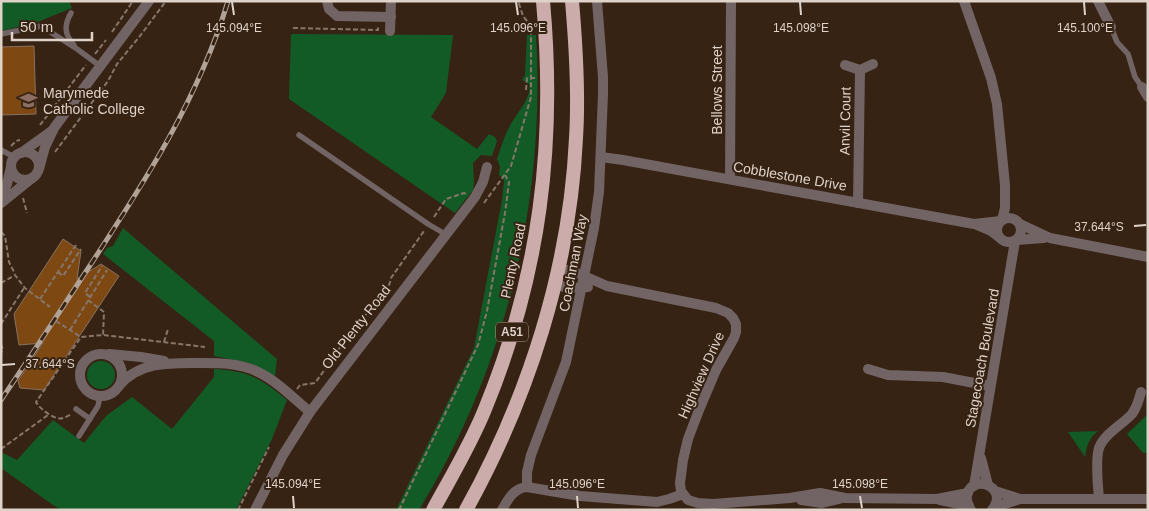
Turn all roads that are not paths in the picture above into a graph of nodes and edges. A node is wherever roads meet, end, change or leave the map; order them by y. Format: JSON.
{"nodes":[{"id":1,"x":149,"y":1,"type":"edge"},
{"id":2,"x":327,"y":1,"type":"edge"},
{"id":3,"x":391,"y":1,"type":"edge"},
{"id":4,"x":543,"y":1,"type":"edge"},
{"id":5,"x":572,"y":1,"type":"edge"},
{"id":6,"x":597,"y":1,"type":"edge"},
{"id":7,"x":731,"y":1,"type":"edge"},
{"id":8,"x":964,"y":1,"type":"edge"},
{"id":9,"x":1098,"y":1,"type":"edge"},
{"id":10,"x":71,"y":13,"type":"dead end"},
{"id":11,"x":391,"y":17,"type":"junction"},
{"id":12,"x":1111,"y":27,"type":"joint"},
{"id":13,"x":390,"y":31,"type":"dead end"},
{"id":14,"x":1,"y":34,"type":"edge"},
{"id":15,"x":77,"y":49,"type":"junction"},
{"id":16,"x":873,"y":64,"type":"dead end"},
{"id":17,"x":845,"y":65,"type":"dead end"},
{"id":18,"x":100,"y":66,"type":"junction"},
{"id":19,"x":860,"y":70,"type":"junction"},
{"id":20,"x":1142,"y":87,"type":"joint"},
{"id":21,"x":1148,"y":97,"type":"edge"},
{"id":22,"x":54,"y":128,"type":"junction"},
{"id":23,"x":299,"y":135,"type":"dead end"},
{"id":24,"x":11,"y":156,"type":"edge"},
{"id":25,"x":601,"y":157,"type":"junction"},
{"id":26,"x":487,"y":167,"type":"dead end"},
{"id":27,"x":36,"y":173,"type":"junction"},
{"id":28,"x":730,"y":179,"type":"junction"},
{"id":29,"x":1005,"y":185,"type":"junction"},
{"id":30,"x":1,"y":198,"type":"edge"},
{"id":31,"x":858,"y":202,"type":"junction"},
{"id":32,"x":1,"y":203,"type":"edge"},
{"id":33,"x":1002,"y":221,"type":"junction"},
{"id":34,"x":1019,"y":223,"type":"junction"},
{"id":35,"x":974,"y":224,"type":"junction"},
{"id":36,"x":445,"y":234,"type":"junction"},
{"id":37,"x":1000,"y":238,"type":"junction"},
{"id":38,"x":1050,"y":238,"type":"junction"},
{"id":39,"x":1016,"y":241,"type":"junction"},
{"id":40,"x":1148,"y":257,"type":"edge"},
{"id":41,"x":1010,"y":267,"type":"junction"},
{"id":42,"x":559,"y":268,"type":"junction"},
{"id":43,"x":584,"y":276,"type":"junction"},
{"id":44,"x":554,"y":285,"type":"junction"},
{"id":45,"x":607,"y":286,"type":"junction"},
{"id":46,"x":582,"y":287,"type":"junction"},
{"id":47,"x":104,"y":354,"type":"junction"},
{"id":48,"x":170,"y":362,"type":"junction"},
{"id":49,"x":868,"y":369,"type":"dead end"},
{"id":50,"x":119,"y":386,"type":"junction"},
{"id":51,"x":990,"y":386,"type":"junction"},
{"id":52,"x":1141,"y":392,"type":"dead end"},
{"id":53,"x":100,"y":396,"type":"junction"},
{"id":54,"x":76,"y":409,"type":"dead end"},
{"id":55,"x":310,"y":412,"type":"junction"},
{"id":56,"x":90,"y":419,"type":"junction"},
{"id":57,"x":78,"y":436,"type":"dead end"},
{"id":58,"x":980,"y":454,"type":"junction"},
{"id":59,"x":527,"y":486,"type":"junction"},
{"id":60,"x":992,"y":488,"type":"junction"},
{"id":61,"x":971,"y":489,"type":"junction"},
{"id":62,"x":683,"y":494,"type":"junction"},
{"id":63,"x":936,"y":499,"type":"junction"},
{"id":64,"x":1020,"y":499,"type":"junction"},
{"id":65,"x":1099,"y":499,"type":"junction"},
{"id":66,"x":1148,"y":499,"type":"edge"},
{"id":67,"x":970,"y":508,"type":"edge"},
{"id":68,"x":993,"y":508,"type":"edge"},
{"id":69,"x":255,"y":510,"type":"edge"},
{"id":70,"x":433,"y":510,"type":"edge"},
{"id":71,"x":466,"y":510,"type":"edge"},
{"id":72,"x":502,"y":510,"type":"edge"}],
"edges":[{"from":1,"to":18,"type":"street"},
{"from":2,"to":11,"type":"street"},
{"from":3,"to":11,"type":"street"},
{"from":4,"to":70,"type":"highway","name":"Plenty Road","number":"A51"},
{"from":5,"to":42,"type":"highway","number":"A51"},
{"from":6,"to":25,"type":"street","name":"Coachman Way"},
{"from":7,"to":28,"type":"street","name":"Bellows Street"},
{"from":8,"to":29,"type":"street"},
{"from":9,"to":12,"type":"street"},
{"from":10,"to":15,"type":"lane"},
{"from":11,"to":13,"type":"street"},
{"from":12,"to":20,"type":"lane"},
{"from":14,"to":15,"type":"lane"},
{"from":15,"to":18,"type":"lane"},
{"from":16,"to":19,"type":"street","name":"Anvil Court"},
{"from":17,"to":19,"type":"street","name":"Anvil Court"},
{"from":18,"to":22,"type":"street"},
{"from":19,"to":31,"type":"street","name":"Anvil Court"},
{"from":20,"to":21,"type":"street"},
{"from":22,"to":24,"type":"street"},
{"from":22,"to":27,"type":"street"},
{"from":23,"to":36,"type":"lane"},
{"from":24,"to":27,"type":"street"},
{"from":24,"to":27,"type":"street"},
{"from":24,"to":30,"type":"street"},
{"from":25,"to":28,"type":"street","name":"Cobblestone Drive"},
{"from":25,"to":43,"type":"street","name":"Coachman Way"},
{"from":26,"to":36,"type":"street","name":"Old Plenty Road"},
{"from":27,"to":32,"type":"street"},
{"from":28,"to":31,"type":"street","name":"Cobblestone Drive"},
{"from":29,"to":33,"type":"street"},
{"from":29,"to":34,"type":"street"},
{"from":31,"to":35,"type":"street","name":"Cobblestone Drive"},
{"from":33,"to":34,"type":"street"},
{"from":33,"to":35,"type":"street","name":"Cobblestone Drive"},
{"from":33,"to":37,"type":"street"},
{"from":34,"to":38,"type":"street"},
{"from":34,"to":39,"type":"street"},
{"from":35,"to":37,"type":"street","name":"Cobblestone Drive"},
{"from":36,"to":55,"type":"street","name":"Old Plenty Road"},
{"from":37,"to":39,"type":"street"},
{"from":37,"to":41,"type":"street","name":"Stagecoach Boulevard"},
{"from":38,"to":39,"type":"street"},
{"from":38,"to":40,"type":"street"},
{"from":39,"to":41,"type":"street","name":"Stagecoach Boulevard"},
{"from":41,"to":51,"type":"street","name":"Stagecoach Boulevard"},
{"from":42,"to":43,"type":"street","name":"Highview Drive"},
{"from":42,"to":44,"type":"highway","number":"A51"},
{"from":43,"to":45,"type":"street","name":"Highview Drive"},
{"from":43,"to":46,"type":"street","name":"Coachman Way"},
{"from":44,"to":46,"type":"street","name":"Highview Drive"},
{"from":44,"to":71,"type":"highway","number":"A51"},
{"from":45,"to":46,"type":"street","name":"Highview Drive"},
{"from":45,"to":62,"type":"street","name":"Highview Drive"},
{"from":46,"to":59,"type":"street","name":"Coachman Way"},
{"from":47,"to":48,"type":"street"},
{"from":47,"to":50,"type":"street"},
{"from":47,"to":53,"type":"street"},
{"from":48,"to":50,"type":"street"},
{"from":48,"to":55,"type":"street"},
{"from":49,"to":51,"type":"street"},
{"from":50,"to":53,"type":"street"},
{"from":51,"to":58,"type":"street","name":"Stagecoach Boulevard"},
{"from":52,"to":65,"type":"street"},
{"from":53,"to":56,"type":"lane"},
{"from":54,"to":56,"type":"lane"},
{"from":55,"to":69,"type":"street","name":"Old Plenty Road"},
{"from":56,"to":57,"type":"lane"},
{"from":58,"to":60,"type":"street","name":"Stagecoach Boulevard"},
{"from":58,"to":61,"type":"street","name":"Stagecoach Boulevard"},
{"from":59,"to":62,"type":"street"},
{"from":59,"to":72,"type":"street"},
{"from":60,"to":61,"type":"street"},
{"from":60,"to":64,"type":"street"},
{"from":60,"to":68,"type":"street","name":"Stagecoach Boulevard"},
{"from":61,"to":63,"type":"street"},
{"from":61,"to":67,"type":"street","name":"Stagecoach Boulevard"},
{"from":62,"to":63,"type":"street"},
{"from":63,"to":67,"type":"street"},
{"from":64,"to":65,"type":"street"},
{"from":64,"to":68,"type":"street"},
{"from":65,"to":66,"type":"street"}]}
